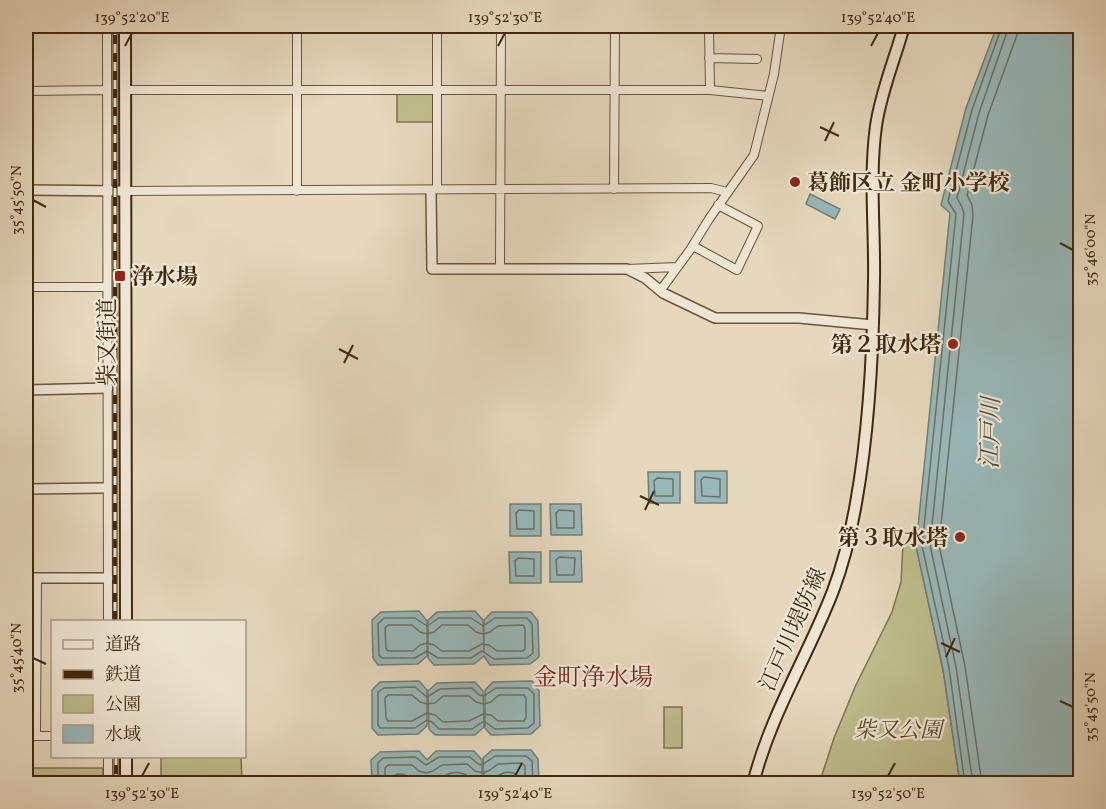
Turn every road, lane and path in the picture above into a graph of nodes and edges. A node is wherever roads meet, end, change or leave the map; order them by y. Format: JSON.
{"nodes":[{"id":1,"x":107,"y":26,"type":"edge"},
{"id":2,"x":125,"y":26,"type":"edge"},
{"id":3,"x":297,"y":26,"type":"edge"},
{"id":4,"x":437,"y":26,"type":"edge"},
{"id":5,"x":501,"y":26,"type":"edge"},
{"id":6,"x":615,"y":26,"type":"edge"},
{"id":7,"x":709,"y":26,"type":"edge"},
{"id":8,"x":781,"y":26,"type":"edge"},
{"id":9,"x":904,"y":26,"type":"edge"},
{"id":10,"x":710,"y":58,"type":"junction"},
{"id":11,"x":757,"y":58,"type":"dead end"},
{"id":12,"x":297,"y":89,"type":"junction"},
{"id":13,"x":107,"y":90,"type":"junction"},
{"id":14,"x":125,"y":90,"type":"junction"},
{"id":15,"x":437,"y":90,"type":"junction"},
{"id":16,"x":501,"y":90,"type":"junction"},
{"id":17,"x":614,"y":90,"type":"junction"},
{"id":18,"x":710,"y":90,"type":"junction"},
{"id":19,"x":26,"y":91,"type":"edge"},
{"id":20,"x":768,"y":96,"type":"junction"},
{"id":21,"x":501,"y":189,"type":"junction"},
{"id":22,"x":614,"y":189,"type":"junction"},
{"id":23,"x":26,"y":190,"type":"edge"},
{"id":24,"x":434,"y":190,"type":"junction"},
{"id":25,"x":107,"y":191,"type":"junction"},
{"id":26,"x":125,"y":191,"type":"junction"},
{"id":27,"x":297,"y":191,"type":"junction"},
{"id":28,"x":727,"y":192,"type":"junction"},
{"id":29,"x":718,"y":205,"type":"junction"},
{"id":30,"x":693,"y":246,"type":"junction"},
{"id":31,"x":677,"y":267,"type":"junction"},
{"id":32,"x":500,"y":268,"type":"junction"},
{"id":33,"x":627,"y":269,"type":"junction"},
{"id":34,"x":107,"y":286,"type":"junction"},
{"id":35,"x":26,"y":287,"type":"edge"},
{"id":36,"x":660,"y":291,"type":"junction"},
{"id":37,"x":873,"y":325,"type":"junction"},
{"id":38,"x":108,"y":388,"type":"junction"},
{"id":39,"x":26,"y":390,"type":"edge"},
{"id":40,"x":105,"y":488,"type":"junction"},
{"id":41,"x":26,"y":489,"type":"edge"},
{"id":42,"x":26,"y":578,"type":"edge"},
{"id":43,"x":37,"y":578,"type":"junction"},
{"id":44,"x":108,"y":578,"type":"junction"},
{"id":45,"x":108,"y":620,"type":"edge"},
{"id":46,"x":126,"y":620,"type":"edge"},
{"id":47,"x":30,"y":736,"type":"edge"},
{"id":48,"x":51,"y":736,"type":"edge"},
{"id":49,"x":108,"y":758,"type":"edge"},
{"id":50,"x":126,"y":758,"type":"edge"},
{"id":51,"x":28,"y":783,"type":"edge"},
{"id":52,"x":108,"y":783,"type":"edge"},
{"id":53,"x":126,"y":783,"type":"edge"},
{"id":54,"x":753,"y":783,"type":"edge"}],
"edges":[{"from":1,"to":13,"type":"street"},
{"from":2,"to":14,"type":"main road","name":"柴又街道"},
{"from":3,"to":12,"type":"street"},
{"from":4,"to":15,"type":"street"},
{"from":5,"to":16,"type":"street"},
{"from":6,"to":17,"type":"street"},
{"from":7,"to":10,"type":"street"},
{"from":8,"to":20,"type":"street"},
{"from":9,"to":37,"type":"main road","name":"江戸川堤防線"},
{"from":10,"to":11,"type":"street"},
{"from":10,"to":18,"type":"street"},
{"from":12,"to":14,"type":"street"},
{"from":12,"to":15,"type":"street"},
{"from":12,"to":27,"type":"street"},
{"from":13,"to":19,"type":"street"},
{"from":13,"to":25,"type":"street"},
{"from":14,"to":26,"type":"main road","name":"柴又街道"},
{"from":15,"to":16,"type":"street"},
{"from":15,"to":24,"type":"street"},
{"from":16,"to":17,"type":"street"},
{"from":16,"to":21,"type":"street"},
{"from":17,"to":18,"type":"street"},
{"from":17,"to":22,"type":"street"},
{"from":18,"to":20,"type":"street"},
{"from":20,"to":28,"type":"street"},
{"from":21,"to":22,"type":"street"},
{"from":21,"to":24,"type":"street"},
{"from":21,"to":32,"type":"street"},
{"from":22,"to":28,"type":"street"},
{"from":23,"to":25,"type":"street"},
{"from":24,"to":27,"type":"street"},
{"from":24,"to":32,"type":"street"},
{"from":25,"to":26,"type":"street"},
{"from":25,"to":34,"type":"street"},
{"from":26,"to":27,"type":"street"},
{"from":26,"to":46,"type":"main road","name":"柴又街道"},
{"from":28,"to":29,"type":"street"},
{"from":29,"to":30,"type":"street"},
{"from":29,"to":30,"type":"street"},
{"from":30,"to":31,"type":"street"},
{"from":31,"to":33,"type":"street"},
{"from":31,"to":36,"type":"street"},
{"from":32,"to":33,"type":"street"},
{"from":33,"to":36,"type":"street"},
{"from":34,"to":35,"type":"street"},
{"from":34,"to":38,"type":"street"},
{"from":36,"to":37,"type":"street"},
{"from":37,"to":54,"type":"main road","name":"江戸川堤防線"},
{"from":38,"to":39,"type":"street"},
{"from":38,"to":40,"type":"street"},
{"from":39,"to":41,"type":"street"},
{"from":40,"to":41,"type":"street"},
{"from":40,"to":44,"type":"street"},
{"from":41,"to":42,"type":"street"},
{"from":42,"to":43,"type":"street"},
{"from":43,"to":44,"type":"street"},
{"from":43,"to":47,"type":"street"},
{"from":44,"to":45,"type":"street"},
{"from":47,"to":48,"type":"street"},
{"from":47,"to":51,"type":"street"},
{"from":49,"to":52,"type":"street"},
{"from":50,"to":53,"type":"main road"}]}
